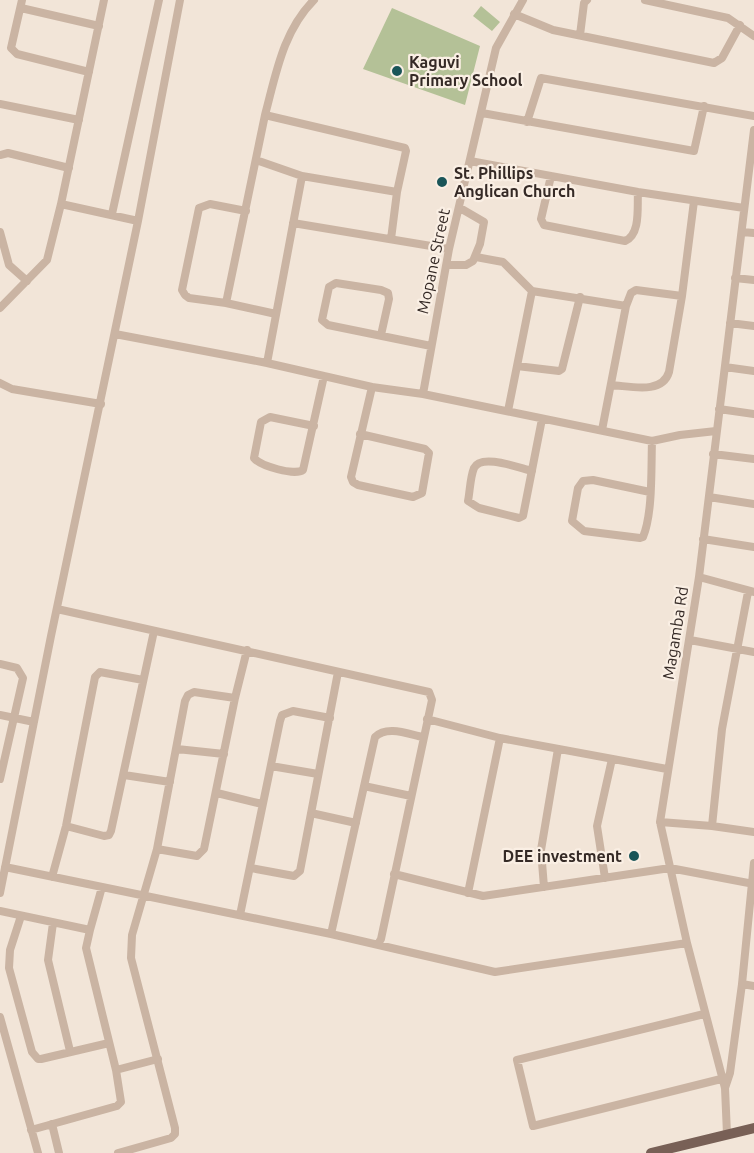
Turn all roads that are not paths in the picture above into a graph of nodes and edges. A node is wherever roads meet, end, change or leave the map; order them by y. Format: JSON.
{"nodes":[{"id":1,"x":104,"y":0,"type":"edge"},
{"id":2,"x":159,"y":0,"type":"edge"},
{"id":3,"x":180,"y":0,"type":"edge"},
{"id":4,"x":314,"y":0,"type":"edge"},
{"id":5,"x":523,"y":0,"type":"edge"},
{"id":6,"x":587,"y":0,"type":"edge"},
{"id":7,"x":645,"y":0,"type":"edge"},
{"id":8,"x":22,"y":4,"type":"edge"},
{"id":9,"x":514,"y":14,"type":"junction"},
{"id":10,"x":740,"y":25,"type":"junction"},
{"id":11,"x":99,"y":26,"type":"junction"},
{"id":12,"x":580,"y":35,"type":"junction"},
{"id":13,"x":754,"y":36,"type":"edge"},
{"id":14,"x":89,"y":72,"type":"junction"},
{"id":15,"x":0,"y":104,"type":"edge"},
{"id":16,"x":704,"y":106,"type":"junction"},
{"id":17,"x":482,"y":113,"type":"junction"},
{"id":18,"x":265,"y":115,"type":"junction"},
{"id":19,"x":754,"y":116,"type":"edge"},
{"id":20,"x":79,"y":120,"type":"junction"},
{"id":21,"x":527,"y":122,"type":"junction"},
{"id":22,"x":754,"y":135,"type":"edge"},
{"id":23,"x":0,"y":155,"type":"edge"},
{"id":24,"x":256,"y":160,"type":"junction"},
{"id":25,"x":470,"y":161,"type":"junction"},
{"id":26,"x":69,"y":168,"type":"junction"},
{"id":27,"x":302,"y":176,"type":"junction"},
{"id":28,"x":551,"y":176,"type":"junction"},
{"id":29,"x":751,"y":185,"type":"edge"},
{"id":30,"x":397,"y":192,"type":"junction"},
{"id":31,"x":638,"y":192,"type":"junction"},
{"id":32,"x":694,"y":201,"type":"junction"},
{"id":33,"x":61,"y":204,"type":"junction"},
{"id":34,"x":460,"y":208,"type":"junction"},
{"id":35,"x":744,"y":208,"type":"junction"},
{"id":36,"x":246,"y":212,"type":"junction"},
{"id":37,"x":112,"y":214,"type":"junction"},
{"id":38,"x":138,"y":221,"type":"junction"},
{"id":39,"x":293,"y":223,"type":"junction"},
{"id":40,"x":0,"y":232,"type":"edge"},
{"id":41,"x":742,"y":232,"type":"junction"},
{"id":42,"x":754,"y":233,"type":"edge"},
{"id":43,"x":391,"y":239,"type":"junction"},
{"id":44,"x":449,"y":249,"type":"junction"},
{"id":45,"x":476,"y":256,"type":"junction"},
{"id":46,"x":447,"y":265,"type":"junction"},
{"id":47,"x":735,"y":278,"type":"junction"},
{"id":48,"x":754,"y":280,"type":"edge"},
{"id":49,"x":27,"y":281,"type":"junction"},
{"id":50,"x":532,"y":291,"type":"junction"},
{"id":51,"x":682,"y":296,"type":"junction"},
{"id":52,"x":580,"y":297,"type":"junction"},
{"id":53,"x":226,"y":303,"type":"junction"},
{"id":54,"x":626,"y":306,"type":"junction"},
{"id":55,"x":0,"y":308,"type":"edge"},
{"id":56,"x":276,"y":314,"type":"junction"},
{"id":57,"x":730,"y":323,"type":"junction"},
{"id":58,"x":754,"y":326,"type":"edge"},
{"id":59,"x":115,"y":334,"type":"junction"},
{"id":60,"x":381,"y":335,"type":"junction"},
{"id":61,"x":431,"y":346,"type":"junction"},
{"id":62,"x":267,"y":363,"type":"junction"},
{"id":63,"x":517,"y":366,"type":"junction"},
{"id":64,"x":725,"y":367,"type":"junction"},
{"id":65,"x":754,"y":371,"type":"edge"},
{"id":66,"x":324,"y":376,"type":"junction"},
{"id":67,"x":0,"y":383,"type":"edge"},
{"id":68,"x":611,"y":385,"type":"junction"},
{"id":69,"x":372,"y":387,"type":"junction"},
{"id":70,"x":423,"y":394,"type":"junction"},
{"id":71,"x":101,"y":404,"type":"junction"},
{"id":72,"x":719,"y":409,"type":"junction"},
{"id":73,"x":508,"y":411,"type":"junction"},
{"id":74,"x":754,"y":414,"type":"edge"},
{"id":75,"x":542,"y":419,"type":"junction"},
{"id":76,"x":314,"y":426,"type":"junction"},
{"id":77,"x":602,"y":430,"type":"junction"},
{"id":78,"x":716,"y":432,"type":"junction"},
{"id":79,"x":360,"y":434,"type":"junction"},
{"id":80,"x":652,"y":441,"type":"junction"},
{"id":81,"x":714,"y":454,"type":"junction"},
{"id":82,"x":754,"y":459,"type":"edge"},
{"id":83,"x":532,"y":471,"type":"junction"},
{"id":84,"x":650,"y":492,"type":"junction"},
{"id":85,"x":709,"y":497,"type":"junction"},
{"id":86,"x":754,"y":504,"type":"edge"},
{"id":87,"x":703,"y":539,"type":"junction"},
{"id":88,"x":754,"y":547,"type":"edge"},
{"id":89,"x":699,"y":577,"type":"junction"},
{"id":90,"x":751,"y":592,"type":"edge"},
{"id":91,"x":57,"y":609,"type":"junction"},
{"id":92,"x":154,"y":631,"type":"junction"},
{"id":93,"x":690,"y":640,"type":"junction"},
{"id":94,"x":247,"y":650,"type":"junction"},
{"id":95,"x":737,"y":650,"type":"junction"},
{"id":96,"x":754,"y":652,"type":"edge"},
{"id":97,"x":0,"y":664,"type":"edge"},
{"id":98,"x":338,"y":672,"type":"junction"},
{"id":99,"x":143,"y":680,"type":"junction"},
{"id":100,"x":235,"y":698,"type":"junction"},
{"id":101,"x":0,"y":716,"type":"edge"},
{"id":102,"x":14,"y":718,"type":"junction"},
{"id":103,"x":330,"y":718,"type":"junction"},
{"id":104,"x":427,"y":719,"type":"junction"},
{"id":105,"x":34,"y":722,"type":"junction"},
{"id":106,"x":423,"y":737,"type":"junction"},
{"id":107,"x":500,"y":738,"type":"junction"},
{"id":108,"x":558,"y":748,"type":"junction"},
{"id":109,"x":177,"y":749,"type":"junction"},
{"id":110,"x":224,"y":754,"type":"junction"},
{"id":111,"x":612,"y":759,"type":"junction"},
{"id":112,"x":271,"y":766,"type":"junction"},
{"id":113,"x":667,"y":769,"type":"junction"},
{"id":114,"x":318,"y":774,"type":"junction"},
{"id":115,"x":124,"y":775,"type":"junction"},
{"id":116,"x":0,"y":779,"type":"edge"},
{"id":117,"x":170,"y":782,"type":"junction"},
{"id":118,"x":364,"y":786,"type":"junction"},
{"id":119,"x":217,"y":793,"type":"junction"},
{"id":120,"x":411,"y":796,"type":"junction"},
{"id":121,"x":262,"y":804,"type":"junction"},
{"id":122,"x":311,"y":813,"type":"junction"},
{"id":123,"x":660,"y":822,"type":"junction"},
{"id":124,"x":356,"y":823,"type":"junction"},
{"id":125,"x":66,"y":826,"type":"junction"},
{"id":126,"x":712,"y":826,"type":"junction"},
{"id":127,"x":754,"y":832,"type":"edge"},
{"id":128,"x":157,"y":849,"type":"junction"},
{"id":129,"x":754,"y":863,"type":"edge"},
{"id":130,"x":5,"y":867,"type":"junction"},
{"id":131,"x":251,"y":868,"type":"junction"},
{"id":132,"x":670,"y":868,"type":"junction"},
{"id":133,"x":394,"y":874,"type":"junction"},
{"id":134,"x":52,"y":877,"type":"junction"},
{"id":135,"x":605,"y":878,"type":"junction"},
{"id":136,"x":753,"y":884,"type":"edge"},
{"id":137,"x":102,"y":887,"type":"junction"},
{"id":138,"x":544,"y":887,"type":"junction"},
{"id":139,"x":0,"y":893,"type":"edge"},
{"id":140,"x":468,"y":893,"type":"junction"},
{"id":141,"x":145,"y":895,"type":"junction"},
{"id":142,"x":0,"y":911,"type":"edge"},
{"id":143,"x":240,"y":915,"type":"junction"},
{"id":144,"x":21,"y":916,"type":"junction"},
{"id":145,"x":53,"y":923,"type":"junction"},
{"id":146,"x":90,"y":930,"type":"junction"},
{"id":147,"x":331,"y":934,"type":"junction"},
{"id":148,"x":751,"y":935,"type":"edge"},
{"id":149,"x":687,"y":943,"type":"junction"},
{"id":150,"x":378,"y":944,"type":"junction"},
{"id":151,"x":742,"y":984,"type":"junction"},
{"id":152,"x":754,"y":986,"type":"edge"},
{"id":153,"x":704,"y":1014,"type":"junction"},
{"id":154,"x":0,"y":1017,"type":"edge"},
{"id":155,"x":109,"y":1043,"type":"junction"},
{"id":156,"x":70,"y":1051,"type":"junction"},
{"id":157,"x":158,"y":1059,"type":"junction"},
{"id":158,"x":116,"y":1070,"type":"junction"},
{"id":159,"x":721,"y":1079,"type":"junction"},
{"id":160,"x":725,"y":1088,"type":"junction"},
{"id":161,"x":52,"y":1124,"type":"junction"},
{"id":162,"x":754,"y":1128,"type":"edge"},
{"id":163,"x":32,"y":1130,"type":"junction"},
{"id":164,"x":727,"y":1134,"type":"junction"},
{"id":165,"x":142,"y":1150,"type":"edge"},
{"id":166,"x":38,"y":1153,"type":"edge"},
{"id":167,"x":59,"y":1153,"type":"edge"},
{"id":168,"x":118,"y":1153,"type":"edge"},
{"id":169,"x":651,"y":1153,"type":"edge"}],
"edges":[{"from":1,"to":11,"type":"street"},
{"from":2,"to":37,"type":"street"},
{"from":3,"to":38,"type":"street"},
{"from":4,"to":18,"type":"street"},
{"from":5,"to":9,"type":"street","name":"Mopane Street"},
{"from":6,"to":12,"type":"street"},
{"from":7,"to":10,"type":"street"},
{"from":8,"to":11,"type":"street"},
{"from":8,"to":14,"type":"street"},
{"from":9,"to":12,"type":"street"},
{"from":9,"to":17,"type":"street","name":"Mopane Street"},
{"from":10,"to":12,"type":"street"},
{"from":10,"to":13,"type":"street"},
{"from":11,"to":14,"type":"street"},
{"from":14,"to":20,"type":"street"},
{"from":15,"to":20,"type":"street"},
{"from":16,"to":19,"type":"street"},
{"from":16,"to":21,"type":"street"},
{"from":16,"to":21,"type":"street"},
{"from":17,"to":21,"type":"street"},
{"from":17,"to":25,"type":"street","name":"Mopane Street"},
{"from":18,"to":24,"type":"street"},
{"from":18,"to":30,"type":"street"},
{"from":20,"to":26,"type":"street"},
{"from":22,"to":29,"type":"street","name":"Magamba Rd"},
{"from":23,"to":26,"type":"street"},
{"from":24,"to":27,"type":"street"},
{"from":24,"to":36,"type":"street"},
{"from":25,"to":28,"type":"street"},
{"from":25,"to":34,"type":"street","name":"Mopane Street"},
{"from":26,"to":33,"type":"street"},
{"from":27,"to":30,"type":"street"},
{"from":27,"to":39,"type":"street"},
{"from":28,"to":31,"type":"street"},
{"from":28,"to":31,"type":"street"},
{"from":29,"to":35,"type":"street","name":"Magamba Rd"},
{"from":30,"to":43,"type":"street"},
{"from":31,"to":32,"type":"street"},
{"from":32,"to":35,"type":"street"},
{"from":32,"to":51,"type":"street"},
{"from":33,"to":37,"type":"street"},
{"from":33,"to":49,"type":"street"},
{"from":34,"to":44,"type":"street","name":"Mopane Street"},
{"from":34,"to":45,"type":"street"},
{"from":35,"to":41,"type":"street","name":"Magamba Rd"},
{"from":36,"to":53,"type":"street"},
{"from":36,"to":53,"type":"street"},
{"from":37,"to":38,"type":"street"},
{"from":38,"to":59,"type":"street"},
{"from":39,"to":43,"type":"street"},
{"from":39,"to":56,"type":"street"},
{"from":40,"to":49,"type":"street"},
{"from":41,"to":42,"type":"street"},
{"from":41,"to":47,"type":"street","name":"Magamba Rd"},
{"from":43,"to":44,"type":"street"},
{"from":44,"to":46,"type":"street","name":"Mopane Street"},
{"from":45,"to":46,"type":"street"},
{"from":45,"to":50,"type":"street"},
{"from":46,"to":61,"type":"street","name":"Mopane Street"},
{"from":47,"to":48,"type":"street"},
{"from":47,"to":57,"type":"street","name":"Magamba Rd"},
{"from":49,"to":55,"type":"street"},
{"from":50,"to":52,"type":"street"},
{"from":50,"to":63,"type":"street"},
{"from":51,"to":54,"type":"street"},
{"from":51,"to":68,"type":"street"},
{"from":52,"to":54,"type":"street"},
{"from":52,"to":63,"type":"street"},
{"from":53,"to":56,"type":"street"},
{"from":54,"to":68,"type":"street"},
{"from":56,"to":62,"type":"street"},
{"from":57,"to":58,"type":"street"},
{"from":57,"to":64,"type":"street","name":"Magamba Rd"},
{"from":59,"to":62,"type":"street"},
{"from":59,"to":71,"type":"street"},
{"from":60,"to":60,"type":"street"},
{"from":60,"to":61,"type":"street"},
{"from":61,"to":70,"type":"street","name":"Mopane Street"},
{"from":62,"to":66,"type":"street"},
{"from":63,"to":73,"type":"street"},
{"from":64,"to":65,"type":"street"},
{"from":64,"to":72,"type":"street","name":"Magamba Rd"},
{"from":66,"to":69,"type":"street"},
{"from":66,"to":76,"type":"street"},
{"from":67,"to":71,"type":"street"},
{"from":68,"to":77,"type":"street"},
{"from":69,"to":70,"type":"street"},
{"from":69,"to":79,"type":"street"},
{"from":70,"to":73,"type":"street"},
{"from":71,"to":91,"type":"street"},
{"from":72,"to":74,"type":"street"},
{"from":72,"to":78,"type":"street","name":"Magamba Rd"},
{"from":73,"to":75,"type":"street"},
{"from":75,"to":77,"type":"street"},
{"from":75,"to":83,"type":"street"},
{"from":76,"to":76,"type":"street"},
{"from":77,"to":80,"type":"street"},
{"from":78,"to":80,"type":"street"},
{"from":78,"to":81,"type":"street","name":"Magamba Rd"},
{"from":79,"to":79,"type":"street"},
{"from":80,"to":84,"type":"street"},
{"from":81,"to":82,"type":"street"},
{"from":81,"to":85,"type":"street","name":"Magamba Rd"},
{"from":83,"to":83,"type":"street"},
{"from":84,"to":84,"type":"street"},
{"from":85,"to":86,"type":"street"},
{"from":85,"to":87,"type":"street","name":"Magamba Rd"},
{"from":87,"to":88,"type":"street"},
{"from":87,"to":89,"type":"street","name":"Magamba Rd"},
{"from":89,"to":90,"type":"street"},
{"from":89,"to":93,"type":"street","name":"Magamba Rd"},
{"from":90,"to":95,"type":"street"},
{"from":91,"to":92,"type":"street"},
{"from":91,"to":105,"type":"street"},
{"from":92,"to":94,"type":"street"},
{"from":92,"to":99,"type":"street"},
{"from":93,"to":95,"type":"street"},
{"from":93,"to":113,"type":"street","name":"Magamba Rd"},
{"from":94,"to":98,"type":"street"},
{"from":94,"to":100,"type":"street"},
{"from":95,"to":96,"type":"street"},
{"from":95,"to":126,"type":"street"},
{"from":97,"to":102,"type":"street"},
{"from":98,"to":103,"type":"street"},
{"from":98,"to":104,"type":"street"},
{"from":99,"to":115,"type":"street"},
{"from":99,"to":125,"type":"street"},
{"from":100,"to":109,"type":"street"},
{"from":100,"to":110,"type":"street"},
{"from":101,"to":102,"type":"street"},
{"from":102,"to":105,"type":"street"},
{"from":102,"to":116,"type":"street"},
{"from":103,"to":112,"type":"street"},
{"from":103,"to":114,"type":"street"},
{"from":104,"to":106,"type":"street"},
{"from":104,"to":107,"type":"street"},
{"from":105,"to":130,"type":"street"},
{"from":106,"to":118,"type":"street"},
{"from":106,"to":120,"type":"street"},
{"from":107,"to":108,"type":"street"},
{"from":107,"to":140,"type":"street"},
{"from":108,"to":111,"type":"street"},
{"from":108,"to":138,"type":"street"},
{"from":109,"to":110,"type":"street"},
{"from":109,"to":117,"type":"street"},
{"from":110,"to":119,"type":"street"},
{"from":111,"to":113,"type":"street"},
{"from":111,"to":135,"type":"street"},
{"from":112,"to":114,"type":"street"},
{"from":112,"to":121,"type":"street"},
{"from":113,"to":123,"type":"street","name":"Magamba Rd"},
{"from":114,"to":122,"type":"street"},
{"from":115,"to":117,"type":"street"},
{"from":115,"to":125,"type":"street"},
{"from":117,"to":128,"type":"street"},
{"from":118,"to":120,"type":"street"},
{"from":118,"to":124,"type":"street"},
{"from":119,"to":121,"type":"street"},
{"from":119,"to":128,"type":"street"},
{"from":120,"to":133,"type":"street"},
{"from":121,"to":131,"type":"street"},
{"from":122,"to":124,"type":"street"},
{"from":122,"to":131,"type":"street"},
{"from":123,"to":126,"type":"street"},
{"from":123,"to":132,"type":"street","name":"Magamba Rd"},
{"from":124,"to":147,"type":"street"},
{"from":125,"to":134,"type":"street"},
{"from":126,"to":127,"type":"street"},
{"from":128,"to":141,"type":"street"},
{"from":129,"to":136,"type":"street"},
{"from":130,"to":134,"type":"street"},
{"from":130,"to":139,"type":"street"},
{"from":131,"to":143,"type":"street"},
{"from":132,"to":135,"type":"street"},
{"from":132,"to":136,"type":"street"},
{"from":132,"to":149,"type":"street","name":"Magamba Rd"},
{"from":133,"to":140,"type":"street"},
{"from":133,"to":150,"type":"street"},
{"from":134,"to":137,"type":"street"},
{"from":135,"to":138,"type":"street"},
{"from":136,"to":148,"type":"street"},
{"from":137,"to":141,"type":"street"},
{"from":137,"to":146,"type":"street"},
{"from":138,"to":140,"type":"street"},
{"from":141,"to":143,"type":"street"},
{"from":141,"to":157,"type":"street"},
{"from":142,"to":144,"type":"street"},
{"from":143,"to":147,"type":"street"},
{"from":144,"to":145,"type":"street"},
{"from":144,"to":156,"type":"street"},
{"from":145,"to":146,"type":"street"},
{"from":145,"to":156,"type":"street"},
{"from":146,"to":155,"type":"street"},
{"from":147,"to":150,"type":"street"},
{"from":148,"to":151,"type":"street"},
{"from":149,"to":150,"type":"street"},
{"from":149,"to":153,"type":"street","name":"Magamba Rd"},
{"from":151,"to":152,"type":"street"},
{"from":151,"to":160,"type":"street"},
{"from":153,"to":159,"type":"street","name":"Magamba Rd"},
{"from":153,"to":159,"type":"street"},
{"from":154,"to":163,"type":"street"},
{"from":155,"to":156,"type":"street"},
{"from":155,"to":158,"type":"street"},
{"from":157,"to":158,"type":"street"},
{"from":157,"to":165,"type":"street"},
{"from":158,"to":161,"type":"street"},
{"from":159,"to":160,"type":"street","name":"Magamba Rd"},
{"from":160,"to":164,"type":"street","name":"Magamba Rd"},
{"from":161,"to":163,"type":"street"},
{"from":161,"to":167,"type":"street"},
{"from":162,"to":164,"type":"main road"},
{"from":163,"to":166,"type":"street"},
{"from":164,"to":169,"type":"main road"},
{"from":165,"to":168,"type":"street"}]}
